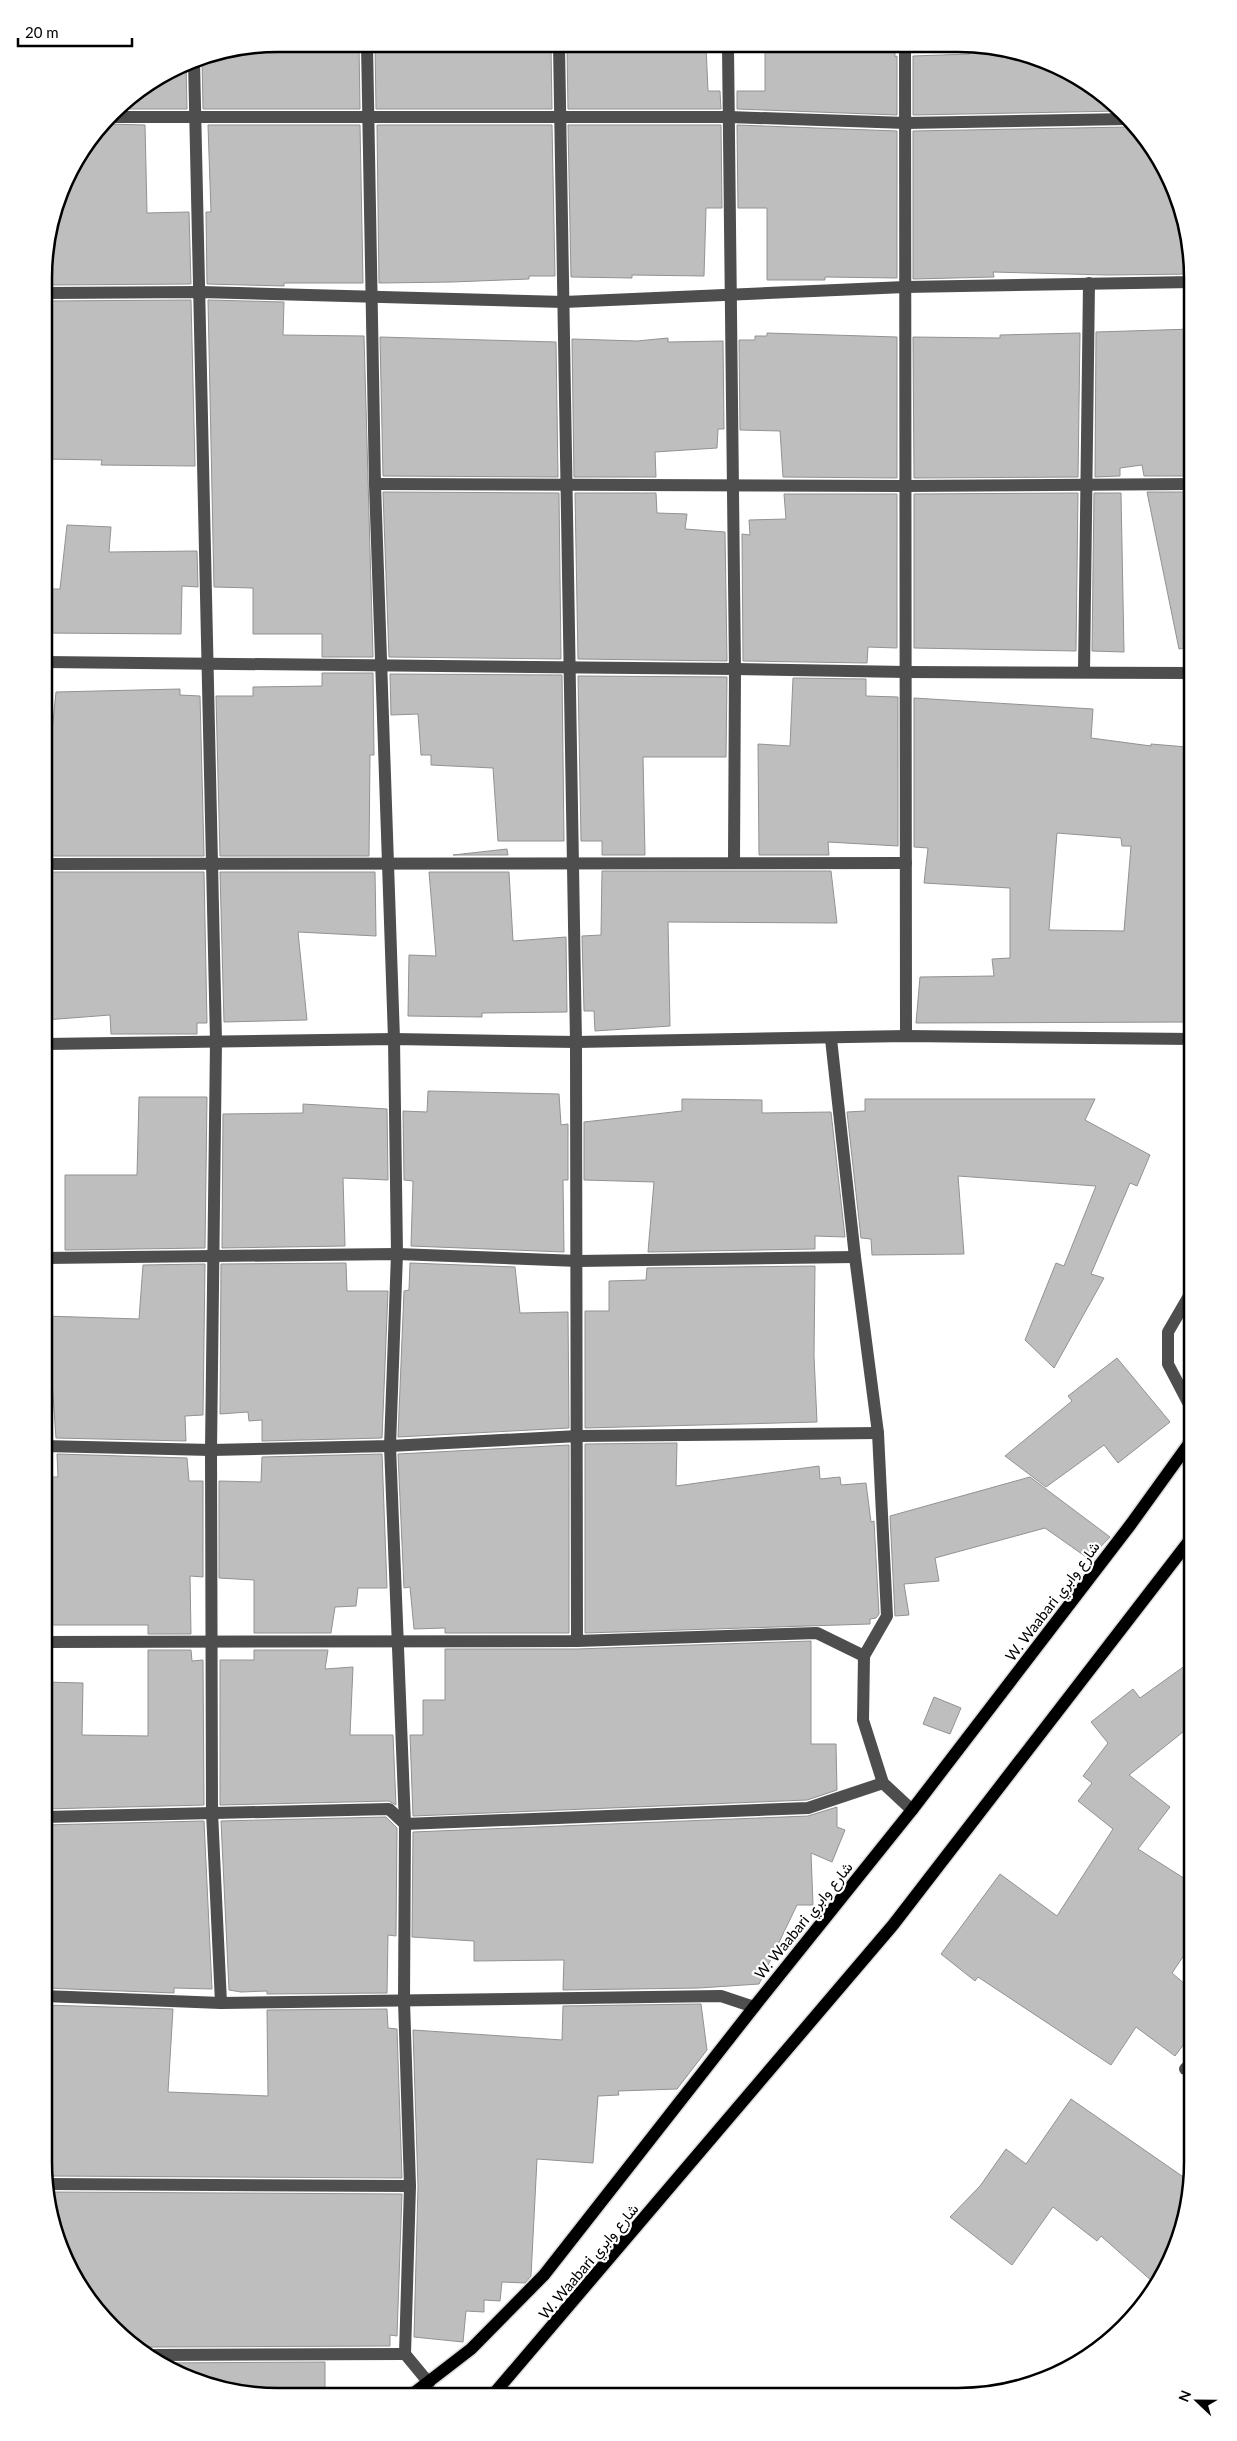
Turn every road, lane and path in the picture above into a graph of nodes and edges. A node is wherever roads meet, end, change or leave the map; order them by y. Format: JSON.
{"nodes":[{"id":1,"x":367,"y":52,"type":"edge"},
{"id":2,"x":559,"y":52,"type":"edge"},
{"id":3,"x":728,"y":52,"type":"edge"},
{"id":4,"x":905,"y":52,"type":"edge"},
{"id":5,"x":194,"y":69,"type":"edge"},
{"id":6,"x":121,"y":117,"type":"edge"},
{"id":7,"x":195,"y":117,"type":"junction"},
{"id":8,"x":368,"y":117,"type":"junction"},
{"id":9,"x":561,"y":117,"type":"junction"},
{"id":10,"x":729,"y":117,"type":"junction"},
{"id":11,"x":1118,"y":119,"type":"edge"},
{"id":12,"x":906,"y":123,"type":"junction"},
{"id":13,"x":1184,"y":282,"type":"edge"},
{"id":14,"x":1089,"y":283,"type":"junction"},
{"id":15,"x":905,"y":287,"type":"junction"},
{"id":16,"x":200,"y":292,"type":"junction"},
{"id":17,"x":52,"y":293,"type":"edge"},
{"id":18,"x":373,"y":295,"type":"junction"},
{"id":19,"x":730,"y":295,"type":"junction"},
{"id":20,"x":564,"y":302,"type":"junction"},
{"id":21,"x":1087,"y":483,"type":"junction"},
{"id":22,"x":375,"y":484,"type":"junction"},
{"id":23,"x":567,"y":484,"type":"junction"},
{"id":24,"x":732,"y":484,"type":"junction"},
{"id":25,"x":1184,"y":484,"type":"edge"},
{"id":26,"x":905,"y":486,"type":"junction"},
{"id":27,"x":52,"y":662,"type":"edge"},
{"id":28,"x":207,"y":664,"type":"junction"},
{"id":29,"x":380,"y":666,"type":"junction"},
{"id":30,"x":570,"y":668,"type":"junction"},
{"id":31,"x":734,"y":669,"type":"junction"},
{"id":32,"x":906,"y":672,"type":"junction"},
{"id":33,"x":1084,"y":672,"type":"junction"},
{"id":34,"x":1184,"y":673,"type":"edge"},
{"id":35,"x":734,"y":861,"type":"junction"},
{"id":36,"x":573,"y":862,"type":"junction"},
{"id":37,"x":906,"y":862,"type":"junction"},
{"id":38,"x":212,"y":863,"type":"junction"},
{"id":39,"x":387,"y":863,"type":"junction"},
{"id":40,"x":52,"y":864,"type":"edge"},
{"id":41,"x":906,"y":1036,"type":"junction"},
{"id":42,"x":394,"y":1039,"type":"junction"},
{"id":43,"x":831,"y":1039,"type":"junction"},
{"id":44,"x":1184,"y":1039,"type":"edge"},
{"id":45,"x":216,"y":1041,"type":"junction"},
{"id":46,"x":576,"y":1042,"type":"junction"},
{"id":47,"x":52,"y":1044,"type":"edge"},
{"id":48,"x":397,"y":1254,"type":"junction"},
{"id":49,"x":855,"y":1257,"type":"junction"},
{"id":50,"x":52,"y":1258,"type":"edge"},
{"id":51,"x":213,"y":1258,"type":"junction"},
{"id":52,"x":578,"y":1261,"type":"junction"},
{"id":53,"x":1184,"y":1304,"type":"edge"},
{"id":54,"x":1184,"y":1395,"type":"edge"},
{"id":55,"x":878,"y":1434,"type":"junction"},
{"id":56,"x":578,"y":1436,"type":"junction"},
{"id":57,"x":52,"y":1446,"type":"edge"},
{"id":58,"x":390,"y":1446,"type":"junction"},
{"id":59,"x":211,"y":1450,"type":"junction"},
{"id":60,"x":1184,"y":1450,"type":"edge"},
{"id":61,"x":1184,"y":1548,"type":"edge"},
{"id":62,"x":212,"y":1641,"type":"junction"},
{"id":63,"x":399,"y":1641,"type":"junction"},
{"id":64,"x":577,"y":1641,"type":"junction"},
{"id":65,"x":52,"y":1642,"type":"edge"},
{"id":66,"x":864,"y":1656,"type":"junction"},
{"id":67,"x":883,"y":1783,"type":"junction"},
{"id":68,"x":912,"y":1810,"type":"junction"},
{"id":69,"x":212,"y":1812,"type":"junction"},
{"id":70,"x":52,"y":1817,"type":"edge"},
{"id":71,"x":405,"y":1824,"type":"junction"},
{"id":72,"x":52,"y":1996,"type":"edge"},
{"id":73,"x":404,"y":2001,"type":"junction"},
{"id":74,"x":221,"y":2003,"type":"junction"},
{"id":75,"x":754,"y":2007,"type":"junction"},
{"id":76,"x":53,"y":2184,"type":"edge"},
{"id":77,"x":410,"y":2186,"type":"junction"},
{"id":78,"x":405,"y":2354,"type":"junction"},
{"id":79,"x":163,"y":2356,"type":"edge"},
{"id":80,"x":429,"y":2383,"type":"junction"},
{"id":81,"x":422,"y":2388,"type":"edge"},
{"id":82,"x":499,"y":2388,"type":"edge"}],
"edges":[{"from":1,"to":8,"type":"street"},
{"from":2,"to":9,"type":"street"},
{"from":3,"to":10,"type":"street"},
{"from":4,"to":12,"type":"street"},
{"from":5,"to":7,"type":"street"},
{"from":6,"to":7,"type":"street"},
{"from":7,"to":8,"type":"street"},
{"from":7,"to":16,"type":"street"},
{"from":8,"to":9,"type":"street"},
{"from":8,"to":18,"type":"street"},
{"from":9,"to":10,"type":"street"},
{"from":9,"to":20,"type":"street"},
{"from":10,"to":12,"type":"street"},
{"from":10,"to":19,"type":"street"},
{"from":11,"to":12,"type":"street"},
{"from":12,"to":15,"type":"street"},
{"from":13,"to":14,"type":"street"},
{"from":14,"to":15,"type":"street"},
{"from":14,"to":21,"type":"street"},
{"from":15,"to":19,"type":"street"},
{"from":15,"to":26,"type":"street"},
{"from":16,"to":17,"type":"street"},
{"from":16,"to":18,"type":"street"},
{"from":16,"to":28,"type":"street"},
{"from":18,"to":20,"type":"street"},
{"from":18,"to":22,"type":"street"},
{"from":19,"to":20,"type":"street"},
{"from":19,"to":24,"type":"street"},
{"from":20,"to":23,"type":"street"},
{"from":21,"to":25,"type":"street"},
{"from":21,"to":26,"type":"street"},
{"from":21,"to":33,"type":"street"},
{"from":22,"to":23,"type":"street"},
{"from":22,"to":29,"type":"street"},
{"from":23,"to":24,"type":"street"},
{"from":23,"to":30,"type":"street"},
{"from":24,"to":26,"type":"street"},
{"from":24,"to":31,"type":"street"},
{"from":26,"to":32,"type":"street"},
{"from":27,"to":28,"type":"street"},
{"from":28,"to":29,"type":"street"},
{"from":28,"to":38,"type":"street"},
{"from":29,"to":30,"type":"street"},
{"from":29,"to":39,"type":"street"},
{"from":30,"to":31,"type":"street"},
{"from":30,"to":36,"type":"street"},
{"from":31,"to":32,"type":"street"},
{"from":31,"to":35,"type":"street"},
{"from":32,"to":33,"type":"street"},
{"from":32,"to":37,"type":"street"},
{"from":33,"to":34,"type":"street"},
{"from":35,"to":36,"type":"street"},
{"from":35,"to":37,"type":"street"},
{"from":36,"to":39,"type":"street"},
{"from":36,"to":46,"type":"street"},
{"from":37,"to":41,"type":"street"},
{"from":38,"to":39,"type":"street"},
{"from":38,"to":40,"type":"street"},
{"from":38,"to":45,"type":"street"},
{"from":39,"to":42,"type":"street"},
{"from":41,"to":43,"type":"street"},
{"from":41,"to":44,"type":"street"},
{"from":42,"to":45,"type":"street"},
{"from":42,"to":46,"type":"street"},
{"from":42,"to":48,"type":"street"},
{"from":43,"to":46,"type":"street"},
{"from":43,"to":49,"type":"street"},
{"from":45,"to":47,"type":"street"},
{"from":45,"to":51,"type":"street"},
{"from":46,"to":52,"type":"street"},
{"from":48,"to":51,"type":"street"},
{"from":48,"to":52,"type":"street"},
{"from":48,"to":58,"type":"street"},
{"from":49,"to":52,"type":"street"},
{"from":49,"to":55,"type":"street"},
{"from":50,"to":51,"type":"street"},
{"from":51,"to":59,"type":"street"},
{"from":52,"to":56,"type":"street"},
{"from":53,"to":54,"type":"street"},
{"from":55,"to":56,"type":"street"},
{"from":55,"to":66,"type":"street"},
{"from":56,"to":58,"type":"street"},
{"from":56,"to":64,"type":"street"},
{"from":57,"to":59,"type":"street"},
{"from":58,"to":59,"type":"street"},
{"from":58,"to":63,"type":"street"},
{"from":59,"to":62,"type":"street"},
{"from":60,"to":68,"type":"main road","name":"W. Waabari شارع وابري"},
{"from":61,"to":82,"type":"main road","name":"W. Waabari شارع وابري"},
{"from":62,"to":63,"type":"street"},
{"from":62,"to":65,"type":"street"},
{"from":62,"to":69,"type":"street"},
{"from":63,"to":64,"type":"street"},
{"from":63,"to":71,"type":"street"},
{"from":64,"to":66,"type":"street"},
{"from":66,"to":67,"type":"street"},
{"from":67,"to":68,"type":"street"},
{"from":67,"to":71,"type":"street"},
{"from":68,"to":75,"type":"main road","name":"W. Waabari شارع وابري"},
{"from":69,"to":70,"type":"street"},
{"from":69,"to":71,"type":"street"},
{"from":69,"to":74,"type":"street"},
{"from":71,"to":73,"type":"street"},
{"from":72,"to":74,"type":"street"},
{"from":73,"to":74,"type":"street"},
{"from":73,"to":75,"type":"street"},
{"from":73,"to":77,"type":"street"},
{"from":75,"to":80,"type":"main road","name":"W. Waabari شارع وابري"},
{"from":76,"to":77,"type":"street"},
{"from":77,"to":78,"type":"street"},
{"from":78,"to":79,"type":"street"},
{"from":78,"to":80,"type":"street"},
{"from":80,"to":81,"type":"main road","name":"W. Waabari شارع وابري"}]}
